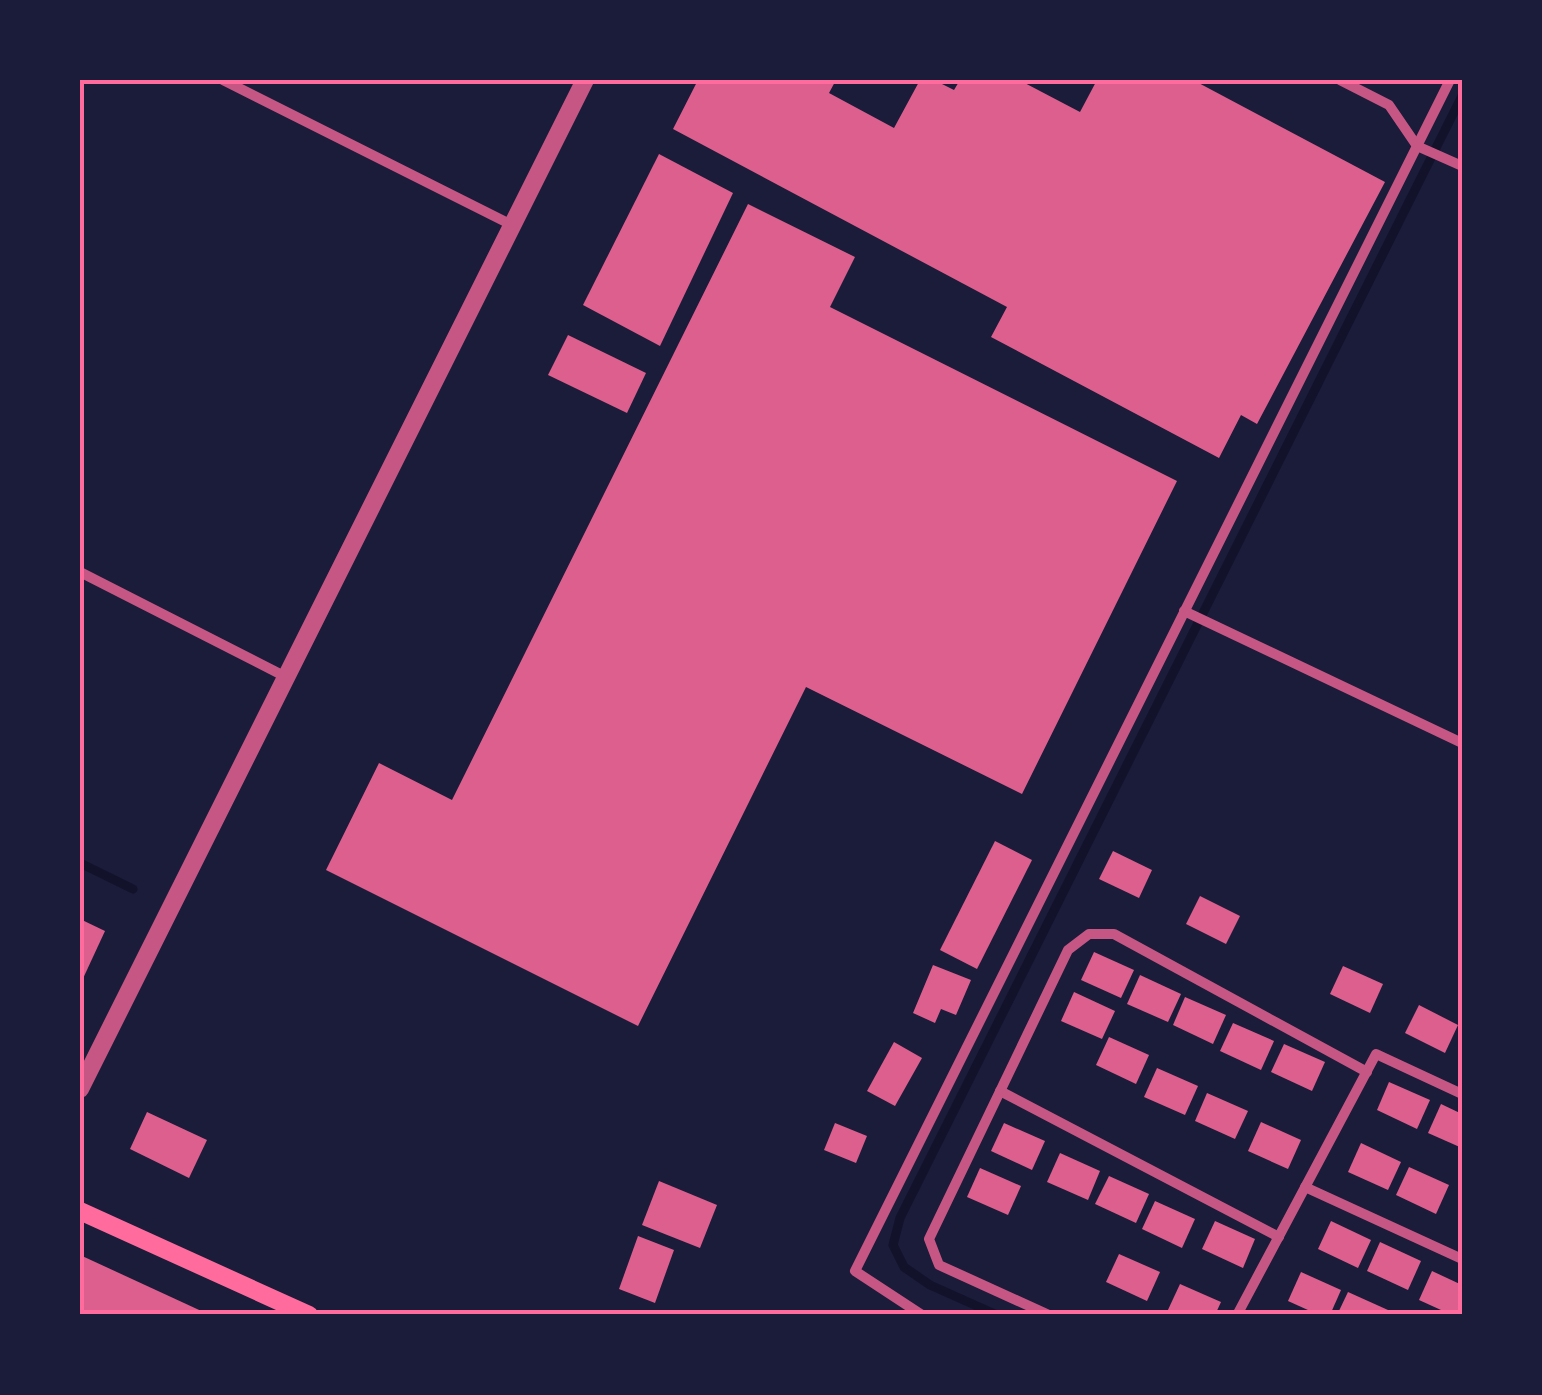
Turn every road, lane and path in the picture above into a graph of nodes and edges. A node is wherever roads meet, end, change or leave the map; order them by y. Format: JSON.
{"nodes":[{"id":1,"x":224,"y":80,"type":"edge"},
{"id":2,"x":584,"y":80,"type":"edge"},
{"id":3,"x":1340,"y":80,"type":"edge"},
{"id":4,"x":1450,"y":80,"type":"edge"},
{"id":5,"x":1417,"y":146,"type":"junction"},
{"id":6,"x":1462,"y":166,"type":"edge"},
{"id":7,"x":510,"y":224,"type":"junction"},
{"id":8,"x":80,"y":572,"type":"edge"},
{"id":9,"x":1184,"y":611,"type":"junction"},
{"id":10,"x":286,"y":677,"type":"junction"},
{"id":11,"x":1462,"y":743,"type":"edge"},
{"id":12,"x":1367,"y":1072,"type":"junction"},
{"id":13,"x":80,"y":1089,"type":"edge"},
{"id":14,"x":1000,"y":1091,"type":"junction"},
{"id":15,"x":1462,"y":1094,"type":"edge"},
{"id":16,"x":1305,"y":1187,"type":"junction"},
{"id":17,"x":80,"y":1211,"type":"edge"},
{"id":18,"x":1279,"y":1237,"type":"junction"},
{"id":19,"x":1462,"y":1259,"type":"edge"},
{"id":20,"x":309,"y":1315,"type":"edge"},
{"id":21,"x":922,"y":1315,"type":"edge"},
{"id":22,"x":1049,"y":1315,"type":"edge"},
{"id":23,"x":1238,"y":1315,"type":"edge"}],
"edges":[{"from":1,"to":7,"type":"street"},
{"from":2,"to":7,"type":"street"},
{"from":3,"to":5,"type":"street"},
{"from":4,"to":5,"type":"street"},
{"from":5,"to":6,"type":"street"},
{"from":5,"to":9,"type":"street"},
{"from":7,"to":10,"type":"street"},
{"from":8,"to":10,"type":"street"},
{"from":9,"to":11,"type":"street"},
{"from":9,"to":21,"type":"street"},
{"from":10,"to":13,"type":"street"},
{"from":12,"to":14,"type":"street"},
{"from":12,"to":15,"type":"street"},
{"from":12,"to":16,"type":"street"},
{"from":14,"to":18,"type":"street"},
{"from":14,"to":22,"type":"street"},
{"from":16,"to":18,"type":"street"},
{"from":16,"to":19,"type":"street"},
{"from":17,"to":20,"type":"main road"},
{"from":18,"to":23,"type":"street"}]}
